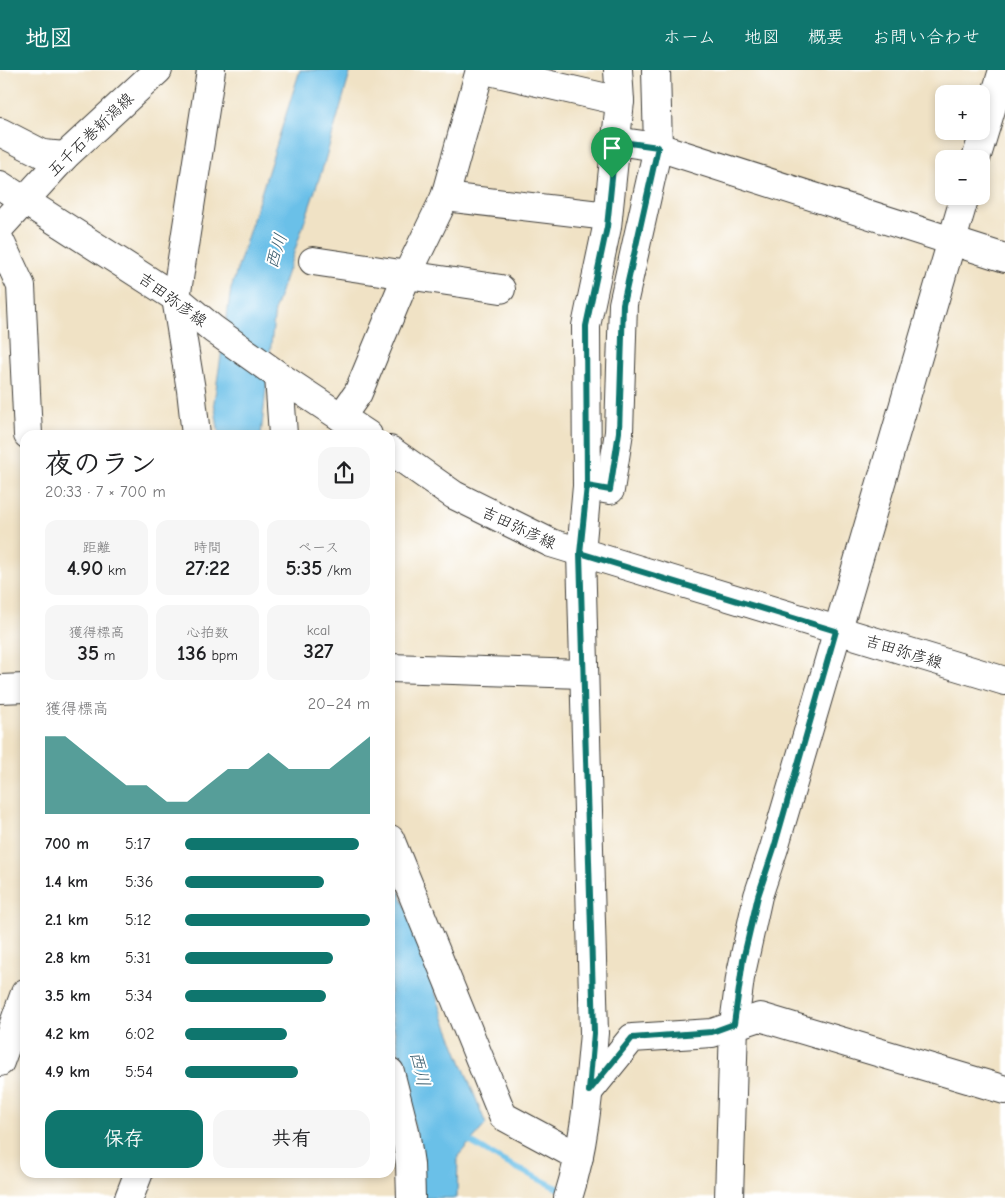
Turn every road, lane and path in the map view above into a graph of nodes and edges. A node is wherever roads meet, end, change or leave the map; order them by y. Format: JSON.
{"nodes":[{"id":1,"x":158,"y":70,"type":"edge"},
{"id":2,"x":211,"y":70,"type":"edge"},
{"id":3,"x":480,"y":70,"type":"edge"},
{"id":4,"x":485,"y":70,"type":"edge"},
{"id":5,"x":618,"y":70,"type":"edge"},
{"id":6,"x":656,"y":70,"type":"edge"},
{"id":7,"x":1003,"y":70,"type":"edge"},
{"id":8,"x":620,"y":101,"type":"junction"},
{"id":9,"x":0,"y":132,"type":"edge"},
{"id":10,"x":615,"y":141,"type":"junction"},
{"id":11,"x":658,"y":147,"type":"junction"},
{"id":12,"x":979,"y":150,"type":"edge"},
{"id":13,"x":65,"y":156,"type":"junction"},
{"id":14,"x":0,"y":184,"type":"edge"},
{"id":15,"x":445,"y":197,"type":"junction"},
{"id":16,"x":25,"y":199,"type":"junction"},
{"id":17,"x":962,"y":205,"type":"edge"},
{"id":18,"x":608,"y":216,"type":"junction"},
{"id":19,"x":0,"y":227,"type":"edge"},
{"id":20,"x":0,"y":240,"type":"edge"},
{"id":21,"x":952,"y":242,"type":"junction"},
{"id":22,"x":1005,"y":258,"type":"edge"},
{"id":23,"x":313,"y":261,"type":"dead end"},
{"id":24,"x":407,"y":275,"type":"junction"},
{"id":25,"x":501,"y":289,"type":"dead end"},
{"id":26,"x":176,"y":298,"type":"junction"},
{"id":27,"x":279,"y":376,"type":"junction"},
{"id":28,"x":341,"y":417,"type":"junction"},
{"id":29,"x":28,"y":430,"type":"edge"},
{"id":30,"x":195,"y":430,"type":"edge"},
{"id":31,"x":283,"y":430,"type":"edge"},
{"id":32,"x":360,"y":430,"type":"edge"},
{"id":33,"x":395,"y":454,"type":"edge"},
{"id":34,"x":587,"y":486,"type":"junction"},
{"id":35,"x":580,"y":553,"type":"junction"},
{"id":36,"x":836,"y":631,"type":"junction"},
{"id":37,"x":395,"y":668,"type":"edge"},
{"id":38,"x":583,"y":674,"type":"junction"},
{"id":39,"x":1005,"y":681,"type":"edge"},
{"id":40,"x":20,"y":688,"type":"edge"},
{"id":41,"x":0,"y":689,"type":"edge"},
{"id":42,"x":395,"y":850,"type":"edge"},
{"id":43,"x":20,"y":1007,"type":"edge"},
{"id":44,"x":734,"y":1024,"type":"junction"},
{"id":45,"x":0,"y":1062,"type":"edge"},
{"id":46,"x":1005,"y":1090,"type":"edge"},
{"id":47,"x":589,"y":1091,"type":"junction"},
{"id":48,"x":395,"y":1092,"type":"edge"},
{"id":49,"x":578,"y":1164,"type":"junction"},
{"id":50,"x":137,"y":1178,"type":"edge"},
{"id":51,"x":130,"y":1198,"type":"edge"},
{"id":52,"x":411,"y":1198,"type":"edge"},
{"id":53,"x":568,"y":1198,"type":"edge"},
{"id":54,"x":729,"y":1198,"type":"edge"}],
"edges":[{"from":1,"to":13,"type":"street","name":"五千石巻新潟線"},
{"from":2,"to":26,"type":"street"},
{"from":3,"to":15,"type":"street"},
{"from":4,"to":8,"type":"street"},
{"from":5,"to":8,"type":"street"},
{"from":6,"to":11,"type":"street"},
{"from":7,"to":12,"type":"street"},
{"from":8,"to":10,"type":"street"},
{"from":9,"to":13,"type":"street"},
{"from":10,"to":11,"type":"street"},
{"from":10,"to":18,"type":"street"},
{"from":11,"to":21,"type":"street"},
{"from":11,"to":34,"type":"street"},
{"from":13,"to":16,"type":"street","name":"五千石巻新潟線"},
{"from":14,"to":16,"type":"street","name":"吉田弥彦線"},
{"from":15,"to":18,"type":"street"},
{"from":15,"to":24,"type":"street"},
{"from":16,"to":19,"type":"street","name":"五千石巻新潟線"},
{"from":16,"to":26,"type":"street","name":"吉田弥彦線"},
{"from":17,"to":21,"type":"street"},
{"from":18,"to":34,"type":"street"},
{"from":20,"to":29,"type":"street"},
{"from":21,"to":22,"type":"street"},
{"from":21,"to":36,"type":"street"},
{"from":23,"to":24,"type":"street"},
{"from":24,"to":25,"type":"street"},
{"from":24,"to":28,"type":"street"},
{"from":26,"to":27,"type":"street","name":"吉田弥彦線"},
{"from":26,"to":30,"type":"street"},
{"from":27,"to":28,"type":"street","name":"吉田弥彦線"},
{"from":27,"to":31,"type":"street"},
{"from":28,"to":32,"type":"street","name":"吉田弥彦線"},
{"from":33,"to":35,"type":"street","name":"吉田弥彦線"},
{"from":34,"to":35,"type":"street"},
{"from":35,"to":36,"type":"street","name":"吉田弥彦線"},
{"from":35,"to":38,"type":"street"},
{"from":36,"to":39,"type":"street","name":"吉田弥彦線"},
{"from":36,"to":44,"type":"street"},
{"from":37,"to":38,"type":"street"},
{"from":38,"to":47,"type":"street"},
{"from":40,"to":41,"type":"street"},
{"from":42,"to":49,"type":"street"},
{"from":43,"to":45,"type":"street"},
{"from":44,"to":46,"type":"street"},
{"from":44,"to":47,"type":"street"},
{"from":44,"to":54,"type":"street"},
{"from":47,"to":49,"type":"street"},
{"from":48,"to":52,"type":"street"},
{"from":49,"to":53,"type":"street"},
{"from":50,"to":51,"type":"street"}]}
